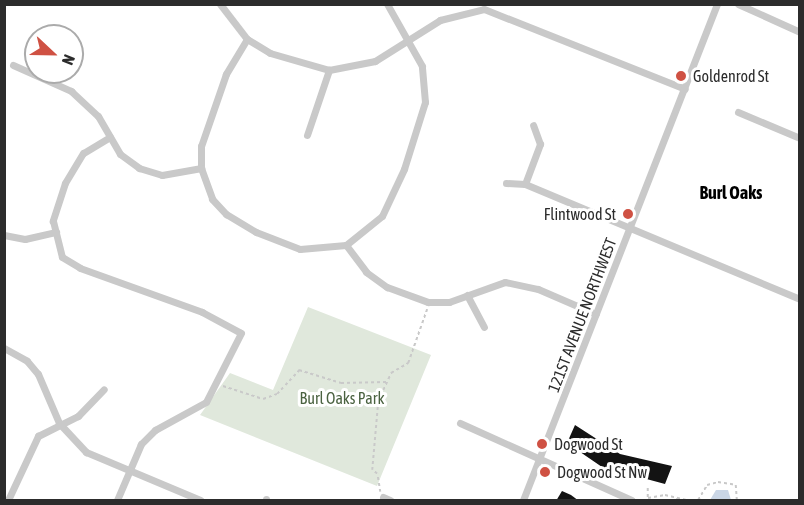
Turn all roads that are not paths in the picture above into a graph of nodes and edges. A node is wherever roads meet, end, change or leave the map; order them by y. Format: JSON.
{"nodes":[{"id":1,"x":220,"y":4,"type":"edge"},
{"id":2,"x":387,"y":4,"type":"edge"},
{"id":3,"x":717,"y":4,"type":"edge"},
{"id":4,"x":738,"y":4,"type":"edge"},
{"id":5,"x":472,"y":7,"type":"edge"},
{"id":6,"x":800,"y":32,"type":"edge"},
{"id":7,"x":247,"y":39,"type":"junction"},
{"id":8,"x":408,"y":42,"type":"junction"},
{"id":9,"x":13,"y":65,"type":"dead end"},
{"id":10,"x":329,"y":70,"type":"junction"},
{"id":11,"x":685,"y":89,"type":"junction"},
{"id":12,"x":738,"y":112,"type":"dead end"},
{"id":13,"x":533,"y":125,"type":"dead end"},
{"id":14,"x":307,"y":135,"type":"dead end"},
{"id":15,"x":110,"y":137,"type":"junction"},
{"id":16,"x":800,"y":138,"type":"edge"},
{"id":17,"x":201,"y":168,"type":"junction"},
{"id":18,"x":506,"y":183,"type":"dead end"},
{"id":19,"x":525,"y":184,"type":"junction"},
{"id":20,"x":630,"y":228,"type":"junction"},
{"id":21,"x":56,"y":232,"type":"junction"},
{"id":22,"x":4,"y":235,"type":"edge"},
{"id":23,"x":346,"y":245,"type":"junction"},
{"id":24,"x":467,"y":295,"type":"junction"},
{"id":25,"x":800,"y":299,"type":"edge"},
{"id":26,"x":596,"y":314,"type":"junction"},
{"id":27,"x":484,"y":327,"type":"dead end"},
{"id":28,"x":4,"y":348,"type":"edge"},
{"id":29,"x":104,"y":389,"type":"dead end"},
{"id":30,"x":59,"y":423,"type":"junction"},
{"id":31,"x":460,"y":423,"type":"dead end"},
{"id":32,"x":542,"y":457,"type":"junction"},
{"id":33,"x":128,"y":469,"type":"junction"},
{"id":34,"x":8,"y":501,"type":"edge"},
{"id":35,"x":117,"y":501,"type":"edge"},
{"id":36,"x":200,"y":501,"type":"edge"},
{"id":37,"x":523,"y":501,"type":"edge"},
{"id":38,"x":631,"y":501,"type":"edge"}],
"edges":[{"from":1,"to":7,"type":"street"},
{"from":2,"to":8,"type":"street"},
{"from":3,"to":11,"type":"street","name":"121ST AVENUE NORTHWEST"},
{"from":4,"to":6,"type":"street"},
{"from":5,"to":8,"type":"street"},
{"from":5,"to":11,"type":"street"},
{"from":7,"to":10,"type":"street"},
{"from":7,"to":17,"type":"street"},
{"from":8,"to":10,"type":"street"},
{"from":8,"to":23,"type":"street"},
{"from":9,"to":15,"type":"street"},
{"from":10,"to":14,"type":"street"},
{"from":11,"to":20,"type":"street","name":"121ST AVENUE NORTHWEST"},
{"from":12,"to":16,"type":"street"},
{"from":13,"to":19,"type":"street"},
{"from":15,"to":17,"type":"street"},
{"from":15,"to":21,"type":"street"},
{"from":17,"to":23,"type":"street"},
{"from":18,"to":19,"type":"street"},
{"from":19,"to":20,"type":"street"},
{"from":20,"to":25,"type":"street"},
{"from":20,"to":26,"type":"street","name":"121ST AVENUE NORTHWEST"},
{"from":21,"to":22,"type":"street"},
{"from":21,"to":33,"type":"street"},
{"from":23,"to":24,"type":"street"},
{"from":24,"to":26,"type":"street"},
{"from":24,"to":27,"type":"street"},
{"from":26,"to":32,"type":"street","name":"121ST AVENUE NORTHWEST"},
{"from":28,"to":30,"type":"street"},
{"from":29,"to":30,"type":"street"},
{"from":30,"to":33,"type":"street"},
{"from":30,"to":34,"type":"street"},
{"from":31,"to":32,"type":"street"},
{"from":32,"to":37,"type":"street","name":"121ST AVENUE NORTHWEST"},
{"from":32,"to":38,"type":"street"},
{"from":33,"to":35,"type":"street"},
{"from":33,"to":36,"type":"street"}]}
